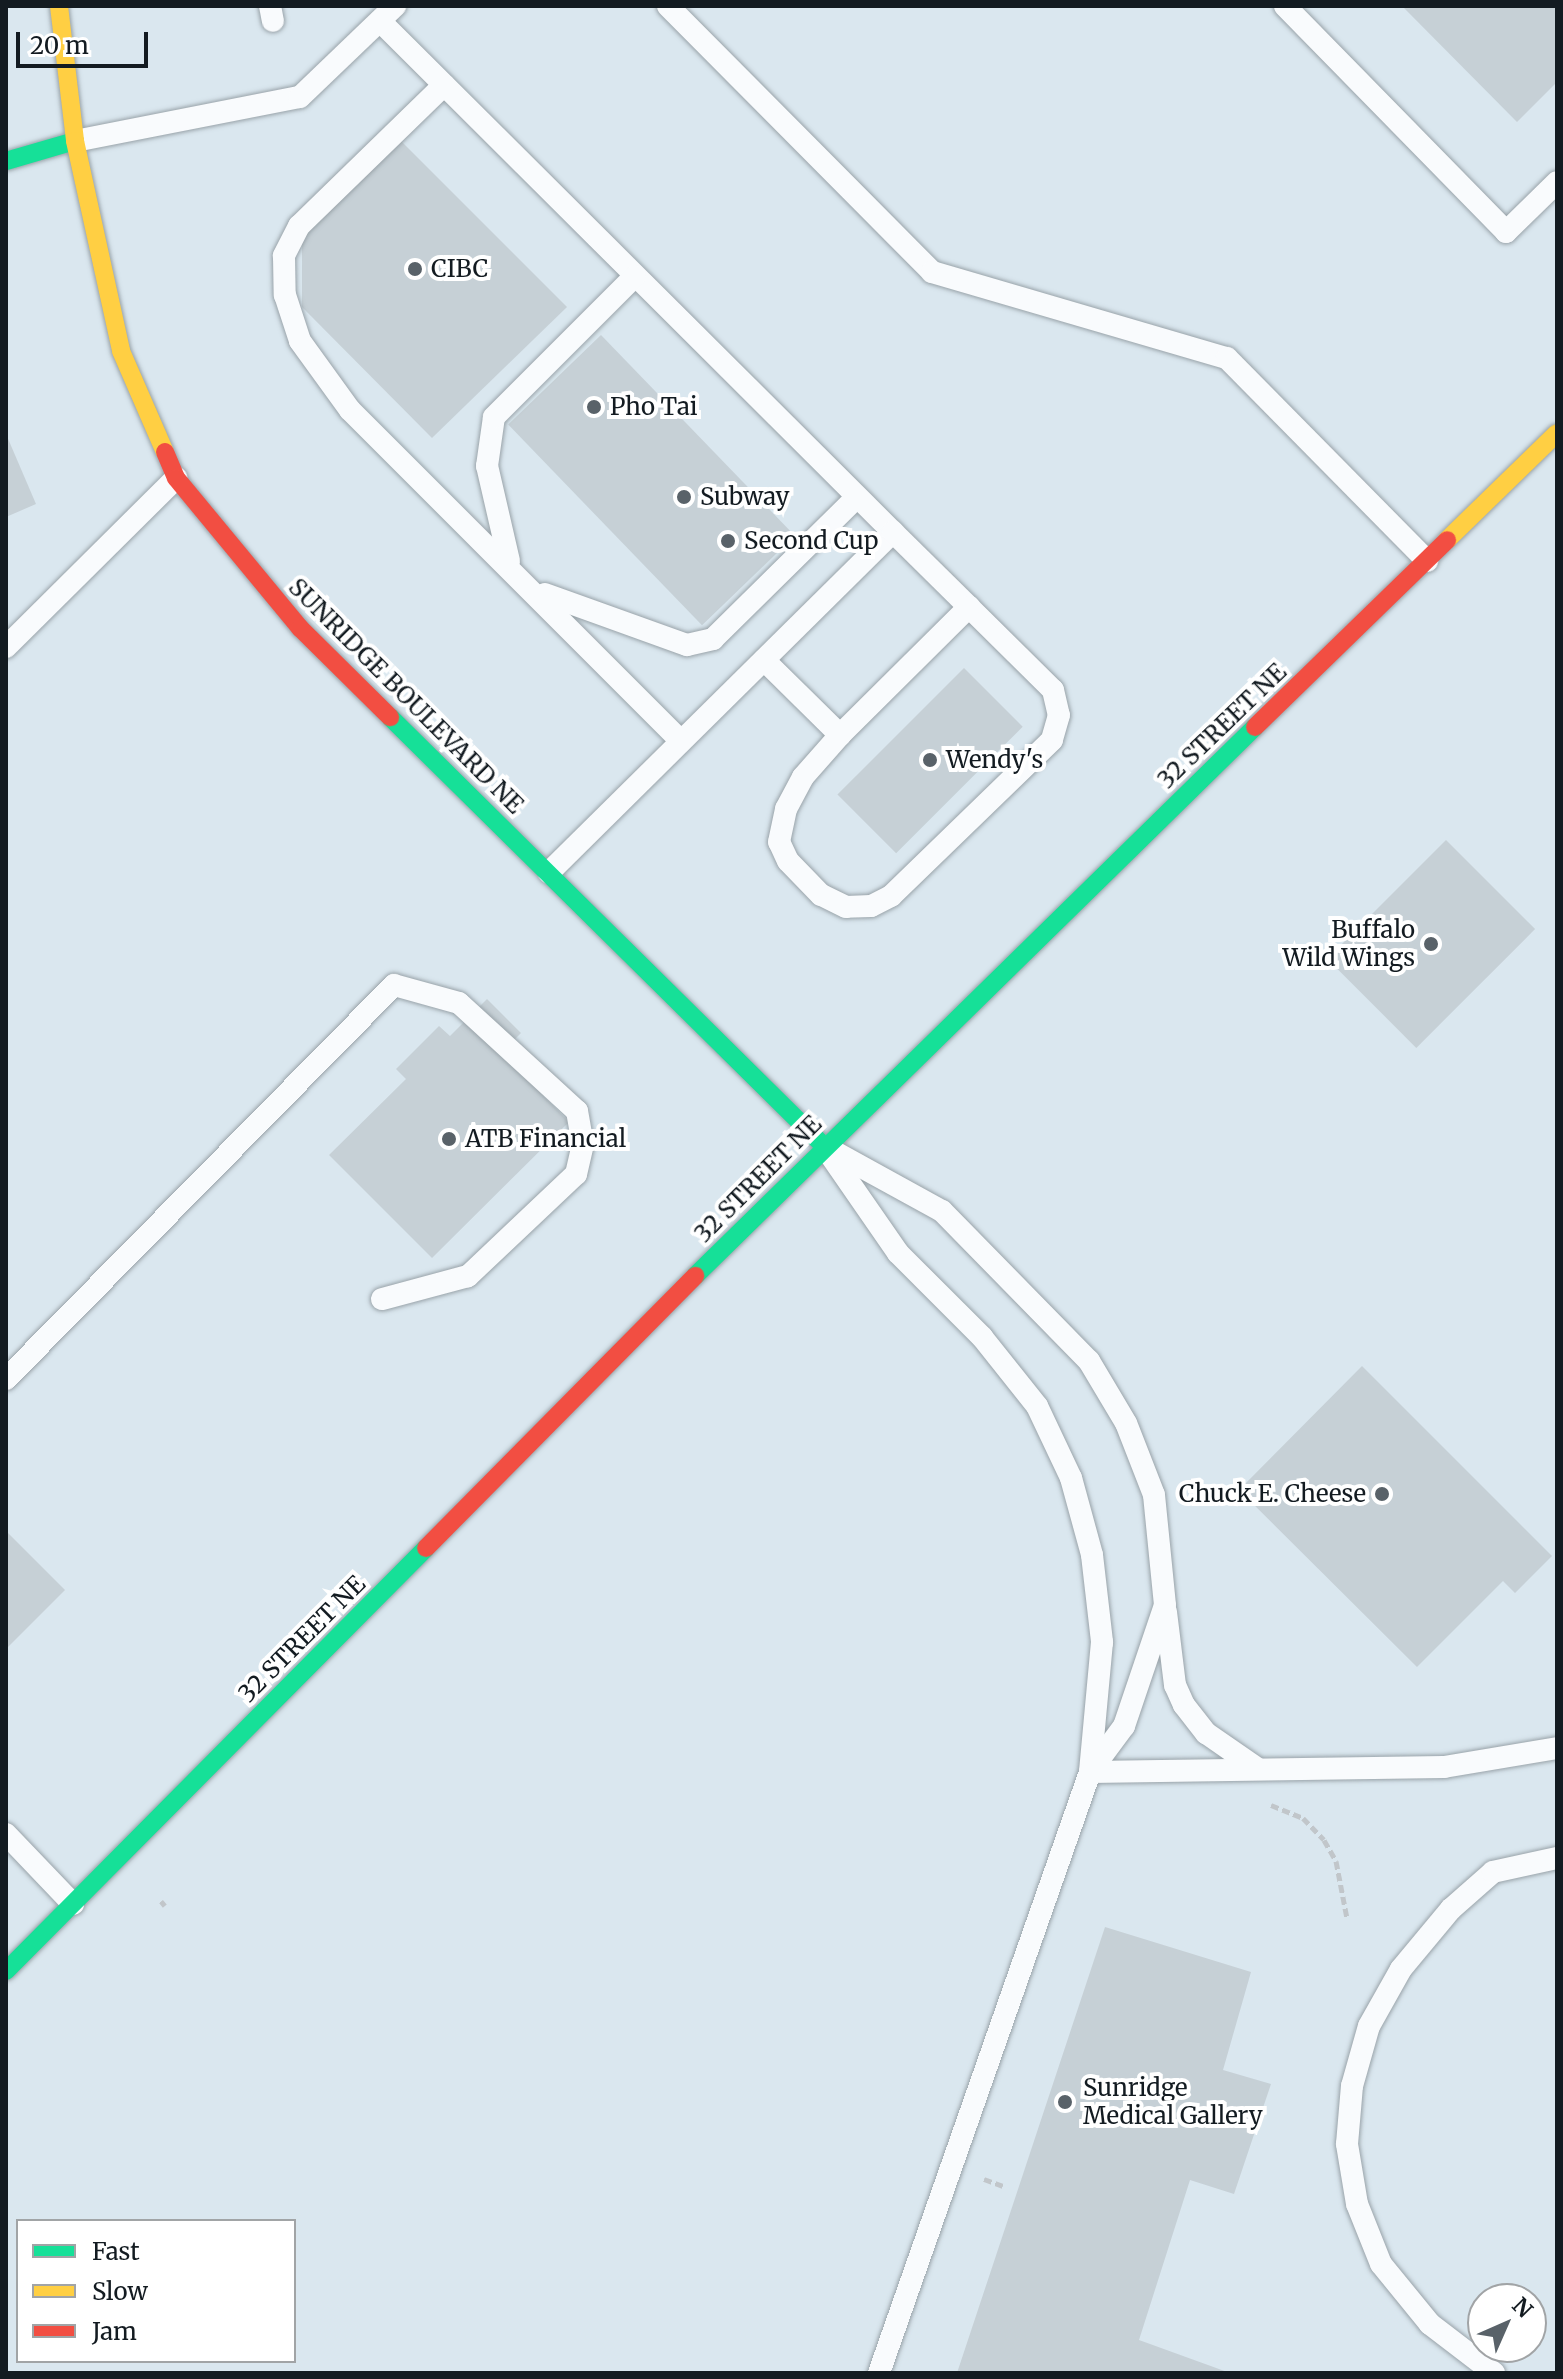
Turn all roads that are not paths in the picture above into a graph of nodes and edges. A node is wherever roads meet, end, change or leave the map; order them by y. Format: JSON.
{"nodes":[{"id":1,"x":59,"y":6,"type":"edge"},
{"id":2,"x":668,"y":6,"type":"edge"},
{"id":3,"x":1285,"y":6,"type":"edge"},
{"id":4,"x":388,"y":13,"type":"edge"},
{"id":5,"x":444,"y":85,"type":"junction"},
{"id":6,"x":75,"y":141,"type":"junction"},
{"id":7,"x":6,"y":161,"type":"edge"},
{"id":8,"x":1557,"y":182,"type":"edge"},
{"id":9,"x":635,"y":276,"type":"junction"},
{"id":10,"x":1557,"y":433,"type":"edge"},
{"id":11,"x":176,"y":478,"type":"junction"},
{"id":12,"x":857,"y":497,"type":"junction"},
{"id":13,"x":893,"y":532,"type":"junction"},
{"id":14,"x":1427,"y":561,"type":"junction"},
{"id":15,"x":513,"y":570,"type":"junction"},
{"id":16,"x":969,"y":607,"type":"junction"},
{"id":17,"x":6,"y":647,"type":"edge"},
{"id":18,"x":764,"y":660,"type":"junction"},
{"id":19,"x":840,"y":735,"type":"junction"},
{"id":20,"x":681,"y":741,"type":"junction"},
{"id":21,"x":549,"y":873,"type":"junction"},
{"id":22,"x":824,"y":1146,"type":"junction"},
{"id":23,"x":382,"y":1299,"type":"dead end"},
{"id":24,"x":6,"y":1379,"type":"edge"},
{"id":25,"x":1165,"y":1605,"type":"junction"},
{"id":26,"x":1557,"y":1748,"type":"edge"},
{"id":27,"x":1258,"y":1769,"type":"junction"},
{"id":28,"x":1090,"y":1772,"type":"junction"},
{"id":29,"x":6,"y":1834,"type":"edge"},
{"id":30,"x":1557,"y":1858,"type":"edge"},
{"id":31,"x":73,"y":1904,"type":"junction"},
{"id":32,"x":6,"y":1971,"type":"edge"},
{"id":33,"x":879,"y":2373,"type":"edge"},
{"id":34,"x":1494,"y":2373,"type":"edge"}],
"edges":[{"from":1,"to":6,"type":"street","name":"SUNRIDGE BOULEVARD NE"},
{"from":2,"to":14,"type":"lane"},
{"from":3,"to":8,"type":"lane"},
{"from":4,"to":5,"type":"lane"},
{"from":4,"to":6,"type":"lane"},
{"from":5,"to":9,"type":"lane"},
{"from":5,"to":15,"type":"lane"},
{"from":6,"to":7,"type":"street"},
{"from":6,"to":11,"type":"street","name":"SUNRIDGE BOULEVARD NE"},
{"from":9,"to":12,"type":"lane"},
{"from":9,"to":15,"type":"lane"},
{"from":10,"to":14,"type":"street","name":"32 STREET NE"},
{"from":11,"to":17,"type":"lane"},
{"from":11,"to":21,"type":"street","name":"SUNRIDGE BOULEVARD NE"},
{"from":12,"to":13,"type":"lane"},
{"from":12,"to":15,"type":"lane"},
{"from":13,"to":16,"type":"lane"},
{"from":13,"to":18,"type":"lane"},
{"from":14,"to":22,"type":"street","name":"32 STREET NE"},
{"from":15,"to":20,"type":"lane"},
{"from":16,"to":19,"type":"lane"},
{"from":16,"to":19,"type":"lane"},
{"from":18,"to":19,"type":"lane"},
{"from":18,"to":20,"type":"lane"},
{"from":20,"to":21,"type":"lane"},
{"from":21,"to":22,"type":"street","name":"SUNRIDGE BOULEVARD NE"},
{"from":22,"to":25,"type":"lane"},
{"from":22,"to":28,"type":"lane"},
{"from":22,"to":31,"type":"street","name":"32 STREET NE"},
{"from":23,"to":24,"type":"lane"},
{"from":25,"to":27,"type":"lane"},
{"from":25,"to":28,"type":"lane"},
{"from":26,"to":27,"type":"lane"},
{"from":27,"to":28,"type":"lane"},
{"from":28,"to":33,"type":"lane"},
{"from":29,"to":31,"type":"lane"},
{"from":30,"to":34,"type":"lane"},
{"from":31,"to":32,"type":"street","name":"32 STREET NE"}]}
